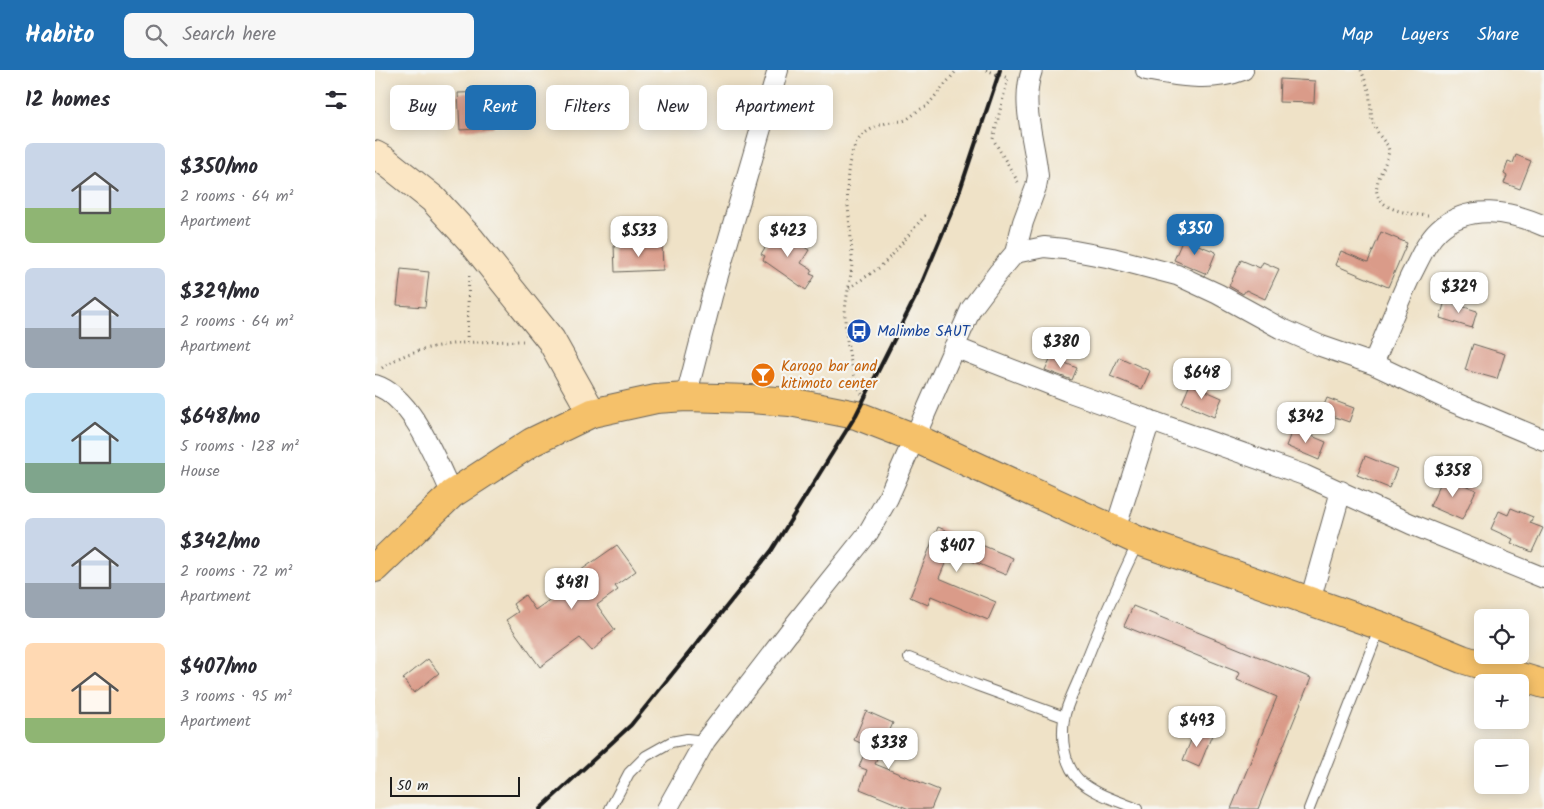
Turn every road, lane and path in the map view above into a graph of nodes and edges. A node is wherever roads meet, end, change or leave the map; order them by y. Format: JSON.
{"nodes":[{"id":1,"x":778,"y":70,"type":"edge"},
{"id":2,"x":957,"y":70,"type":"edge"},
{"id":3,"x":986,"y":70,"type":"edge"},
{"id":4,"x":1032,"y":70,"type":"edge"},
{"id":5,"x":1146,"y":70,"type":"edge"},
{"id":6,"x":1243,"y":70,"type":"edge"},
{"id":7,"x":1361,"y":70,"type":"edge"},
{"id":8,"x":375,"y":155,"type":"edge"},
{"id":9,"x":1032,"y":200,"type":"junction"},
{"id":10,"x":926,"y":214,"type":"dead end"},
{"id":11,"x":1454,"y":219,"type":"junction"},
{"id":12,"x":1544,"y":226,"type":"edge"},
{"id":13,"x":470,"y":239,"type":"junction"},
{"id":14,"x":1015,"y":253,"type":"junction"},
{"id":15,"x":848,"y":288,"type":"junction"},
{"id":16,"x":551,"y":340,"type":"junction"},
{"id":17,"x":467,"y":342,"type":"junction"},
{"id":18,"x":954,"y":347,"type":"junction"},
{"id":19,"x":1373,"y":364,"type":"junction"},
{"id":20,"x":375,"y":373,"type":"edge"},
{"id":21,"x":375,"y":385,"type":"edge"},
{"id":22,"x":686,"y":397,"type":"junction"},
{"id":23,"x":592,"y":413,"type":"junction"},
{"id":24,"x":1150,"y":420,"type":"junction"},
{"id":25,"x":874,"y":422,"type":"junction"},
{"id":26,"x":915,"y":438,"type":"junction"},
{"id":27,"x":1544,"y":440,"type":"edge"},
{"id":28,"x":1341,"y":491,"type":"junction"},
{"id":29,"x":452,"y":494,"type":"junction"},
{"id":30,"x":1127,"y":536,"type":"junction"},
{"id":31,"x":375,"y":568,"type":"edge"},
{"id":32,"x":1544,"y":578,"type":"edge"},
{"id":33,"x":1310,"y":601,"type":"junction"},
{"id":34,"x":1381,"y":626,"type":"junction"},
{"id":35,"x":909,"y":658,"type":"dead end"},
{"id":36,"x":1544,"y":684,"type":"edge"},
{"id":37,"x":1064,"y":717,"type":"junction"},
{"id":38,"x":705,"y":741,"type":"junction"},
{"id":39,"x":611,"y":809,"type":"edge"},
{"id":40,"x":667,"y":809,"type":"edge"},
{"id":41,"x":1137,"y":809,"type":"edge"},
{"id":42,"x":1309,"y":809,"type":"edge"}],
"edges":[{"from":1,"to":22,"type":"street"},
{"from":2,"to":15,"type":"path"},
{"from":3,"to":9,"type":"path"},
{"from":4,"to":9,"type":"street"},
{"from":5,"to":6,"type":"street"},
{"from":7,"to":11,"type":"path"},
{"from":8,"to":13,"type":"street"},
{"from":9,"to":14,"type":"street"},
{"from":10,"to":15,"type":"path"},
{"from":11,"to":12,"type":"street"},
{"from":11,"to":19,"type":"street"},
{"from":13,"to":16,"type":"street"},
{"from":13,"to":17,"type":"path"},
{"from":14,"to":18,"type":"street"},
{"from":14,"to":19,"type":"street"},
{"from":15,"to":25,"type":"path"},
{"from":16,"to":17,"type":"path"},
{"from":16,"to":23,"type":"street"},
{"from":17,"to":20,"type":"path"},
{"from":18,"to":24,"type":"street"},
{"from":18,"to":26,"type":"street"},
{"from":19,"to":27,"type":"street"},
{"from":21,"to":29,"type":"street"},
{"from":22,"to":23,"type":"highway"},
{"from":22,"to":25,"type":"highway"},
{"from":23,"to":29,"type":"highway"},
{"from":24,"to":28,"type":"street"},
{"from":24,"to":30,"type":"street"},
{"from":25,"to":26,"type":"highway"},
{"from":26,"to":30,"type":"highway"},
{"from":26,"to":38,"type":"street"},
{"from":28,"to":32,"type":"street"},
{"from":28,"to":33,"type":"street"},
{"from":29,"to":31,"type":"highway"},
{"from":30,"to":33,"type":"highway"},
{"from":30,"to":37,"type":"lane"},
{"from":33,"to":34,"type":"highway"},
{"from":34,"to":36,"type":"highway"},
{"from":34,"to":42,"type":"lane"},
{"from":35,"to":37,"type":"lane"},
{"from":37,"to":41,"type":"lane"},
{"from":38,"to":39,"type":"lane"},
{"from":38,"to":40,"type":"street"}]}
